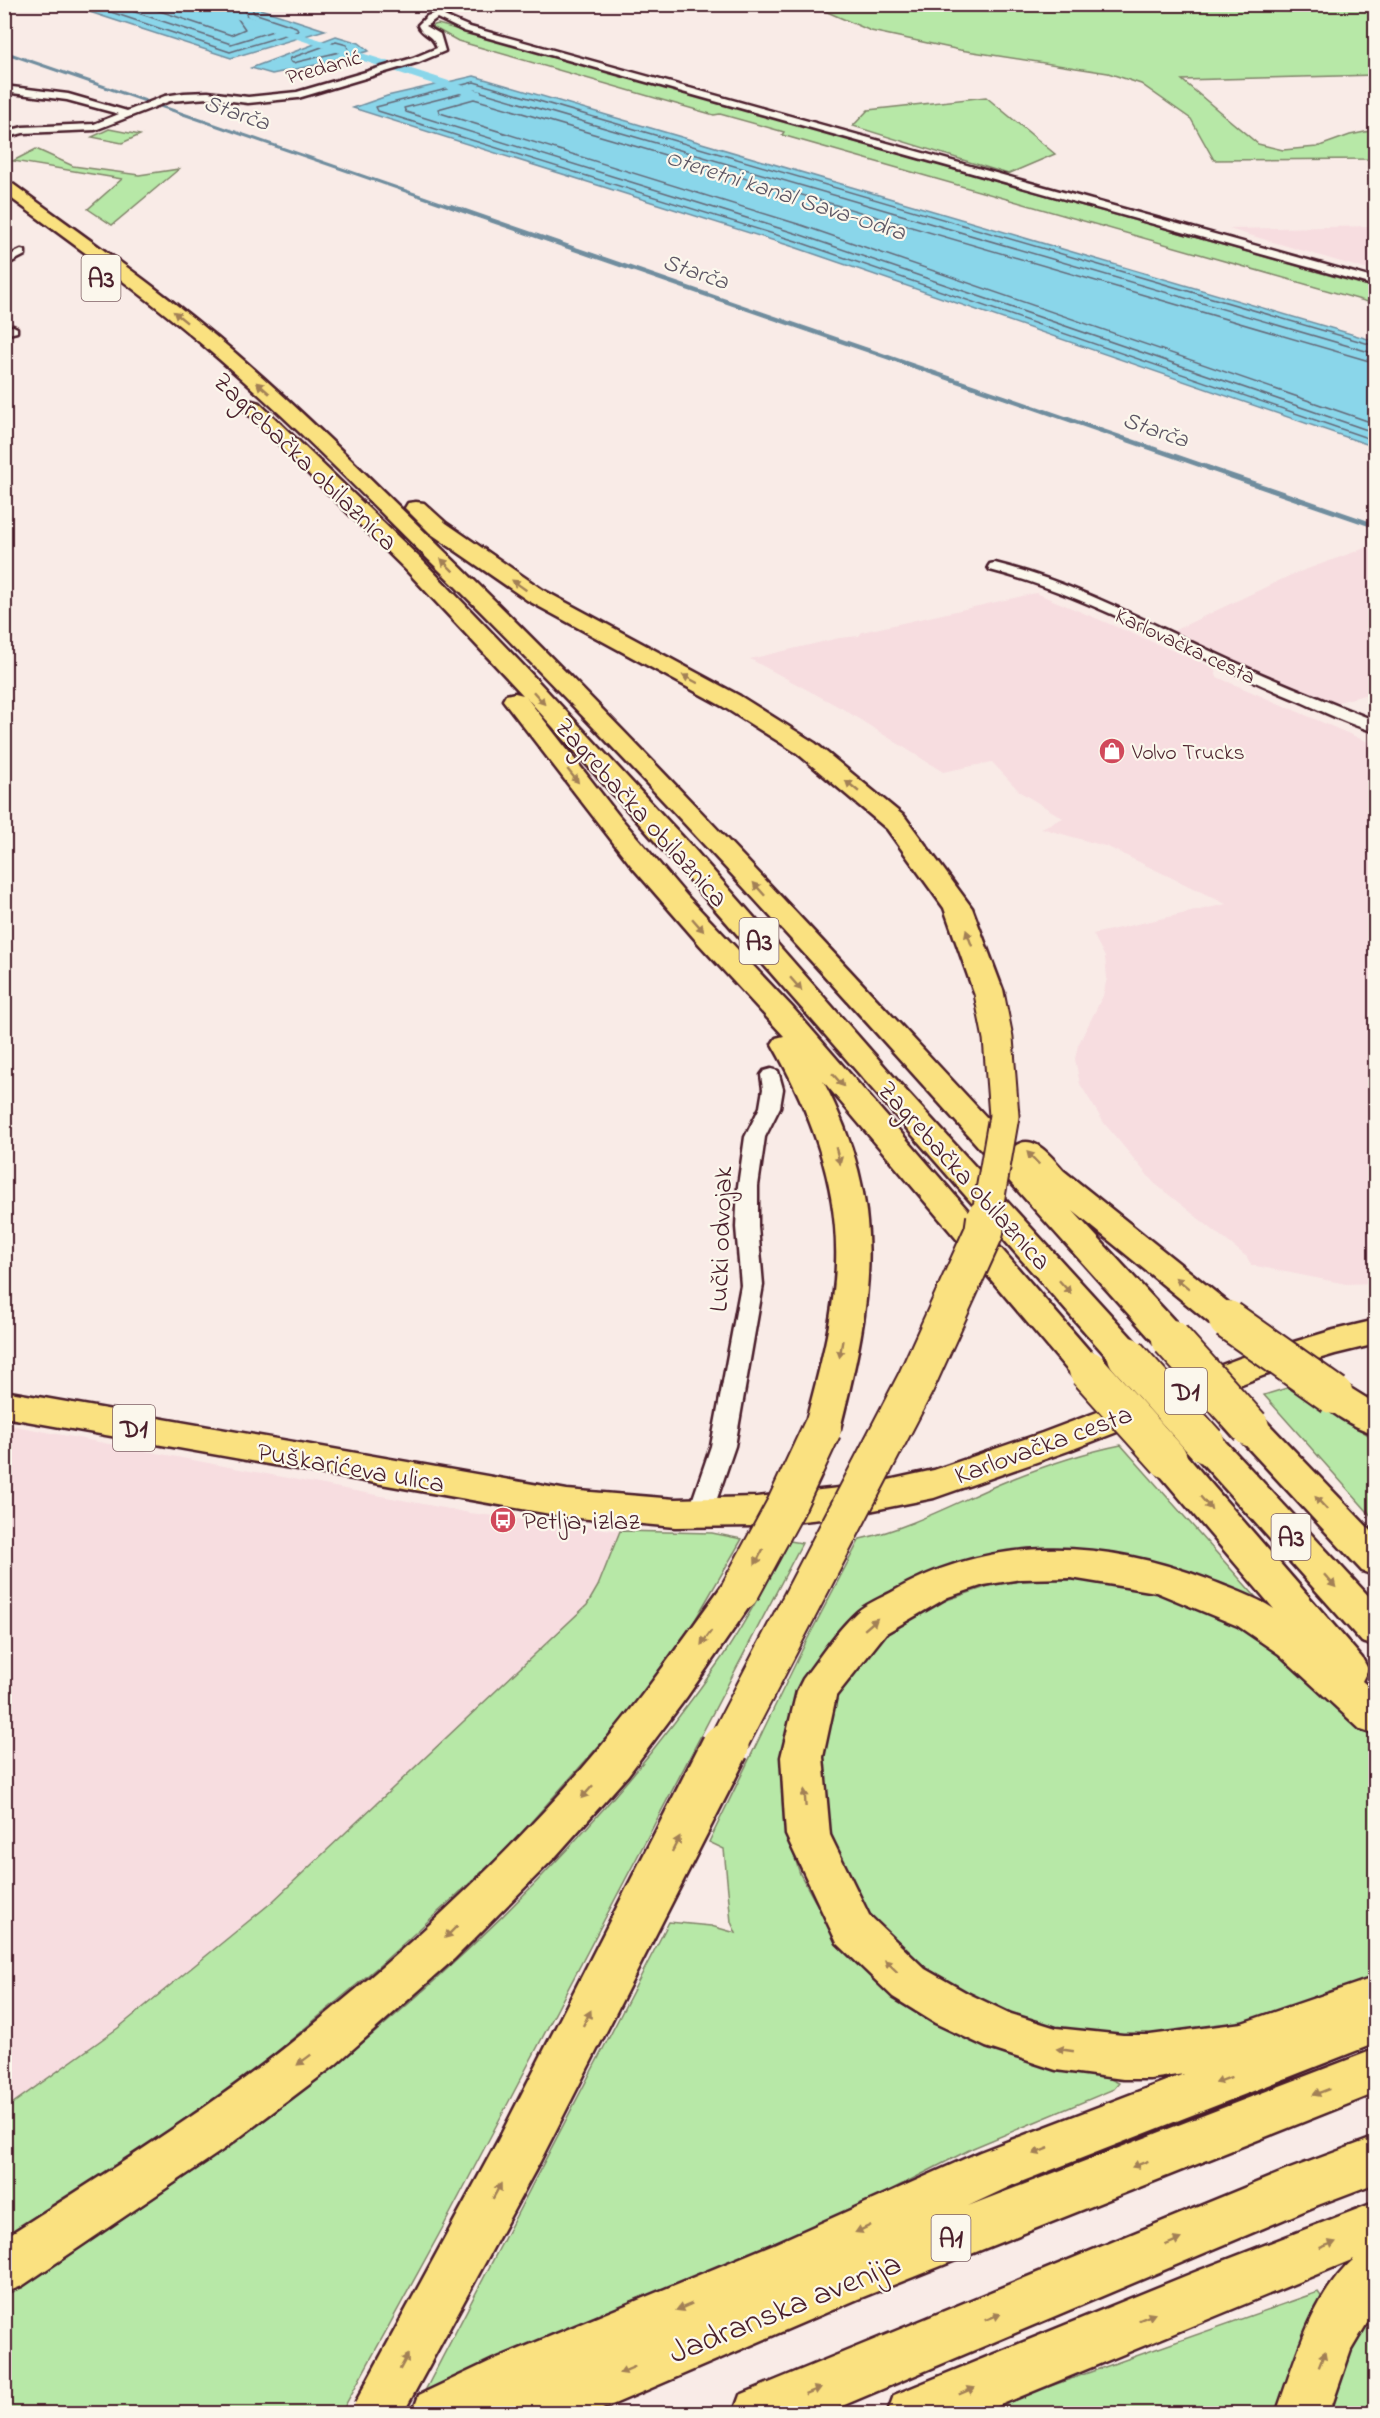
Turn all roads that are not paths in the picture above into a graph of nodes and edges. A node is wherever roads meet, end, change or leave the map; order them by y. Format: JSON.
{"nodes":[{"id":1,"x":466,"y":5,"type":"edge"},
{"id":2,"x":438,"y":16,"type":"junction"},
{"id":3,"x":422,"y":25,"type":"junction"},
{"id":4,"x":467,"y":29,"type":"junction"},
{"id":5,"x":4,"y":89,"type":"edge"},
{"id":6,"x":128,"y":114,"type":"junction"},
{"id":7,"x":4,"y":135,"type":"edge"},
{"id":8,"x":4,"y":184,"type":"edge"},
{"id":9,"x":4,"y":202,"type":"edge"},
{"id":10,"x":21,"y":254,"type":"dead end"},
{"id":11,"x":4,"y":263,"type":"edge"},
{"id":12,"x":94,"y":272,"type":"dead end"},
{"id":13,"x":1376,"y":283,"type":"edge"},
{"id":14,"x":236,"y":393,"type":"dead end"},
{"id":15,"x":301,"y":422,"type":"junction"},
{"id":16,"x":383,"y":534,"type":"junction"},
{"id":17,"x":995,"y":567,"type":"dead end"},
{"id":18,"x":1376,"y":728,"type":"edge"},
{"id":19,"x":742,"y":975,"type":"junction"},
{"id":20,"x":882,"y":1026,"type":"junction"},
{"id":21,"x":771,"y":1075,"type":"dead end"},
{"id":22,"x":1376,"y":1332,"type":"edge"},
{"id":23,"x":4,"y":1404,"type":"edge"},
{"id":24,"x":1376,"y":1421,"type":"edge"},
{"id":25,"x":700,"y":1513,"type":"junction"},
{"id":26,"x":1376,"y":1561,"type":"edge"},
{"id":27,"x":1376,"y":1631,"type":"edge"},
{"id":28,"x":1376,"y":1699,"type":"edge"},
{"id":29,"x":1376,"y":1719,"type":"edge"},
{"id":30,"x":1376,"y":1997,"type":"edge"},
{"id":31,"x":1376,"y":2022,"type":"edge"},
{"id":32,"x":1376,"y":2071,"type":"edge"},
{"id":33,"x":1376,"y":2160,"type":"edge"},
{"id":34,"x":1376,"y":2226,"type":"edge"},
{"id":35,"x":4,"y":2268,"type":"edge"},
{"id":36,"x":1376,"y":2273,"type":"edge"},
{"id":37,"x":376,"y":2414,"type":"edge"},
{"id":38,"x":438,"y":2414,"type":"edge"},
{"id":39,"x":529,"y":2414,"type":"edge"},
{"id":40,"x":759,"y":2414,"type":"edge"},
{"id":41,"x":913,"y":2414,"type":"edge"},
{"id":42,"x":1302,"y":2414,"type":"edge"}],
"edges":[{"from":1,"to":2,"type":"street"},
{"from":2,"to":3,"type":"street"},
{"from":2,"to":4,"type":"street"},
{"from":3,"to":4,"type":"street"},
{"from":3,"to":6,"type":"street","name":"Predanić"},
{"from":4,"to":13,"type":"street"},
{"from":5,"to":6,"type":"street"},
{"from":6,"to":7,"type":"street","name":"Predanić"},
{"from":15,"to":8,"type":"main road","name":"Zagrebačka obilaznica","number":"A3","one_way":true},
{"from":9,"to":12,"type":"main road","number":"A3"},
{"from":10,"to":11,"type":"street"},
{"from":14,"to":16,"type":"main road","name":"Zagrebačka obilaznica","number":"A3"},
{"from":20,"to":15,"type":"main road","name":"Zagrebačka obilaznica","number":"A3","one_way":true},
{"from":37,"to":15,"type":"main road","one_way":true,"bridge":true},
{"from":16,"to":19,"type":"main road","one_way":true},
{"from":16,"to":27,"type":"main road","name":"Zagrebačka obilaznica","number":"A3","one_way":true,"bridge":true},
{"from":17,"to":18,"type":"street","name":"Karlovačka cesta"},
{"from":19,"to":28,"type":"main road","one_way":true,"bridge":true},
{"from":19,"to":35,"type":"main road","one_way":true,"bridge":true},
{"from":24,"to":20,"type":"main road","one_way":true,"bridge":true},
{"from":26,"to":20,"type":"main road","name":"Zagrebačka obilaznica","number":"A3","one_way":true,"bridge":true},
{"from":21,"to":25,"type":"street","name":"Lučki odvojak"},
{"from":22,"to":25,"type":"main road","name":"Karlovačka cesta","number":"D1"},
{"from":23,"to":25,"type":"main road","name":"Puškarićeva ulica","number":"D1"},
{"from":30,"to":29,"type":"main road","one_way":true},
{"from":31,"to":38,"type":"main road","one_way":true},
{"from":32,"to":39,"type":"main road","name":"Jadranska avenija","number":"A1","one_way":true},
{"from":40,"to":33,"type":"main road","one_way":true},
{"from":41,"to":34,"type":"main road","one_way":true},
{"from":42,"to":36,"type":"main road","one_way":true}]}
